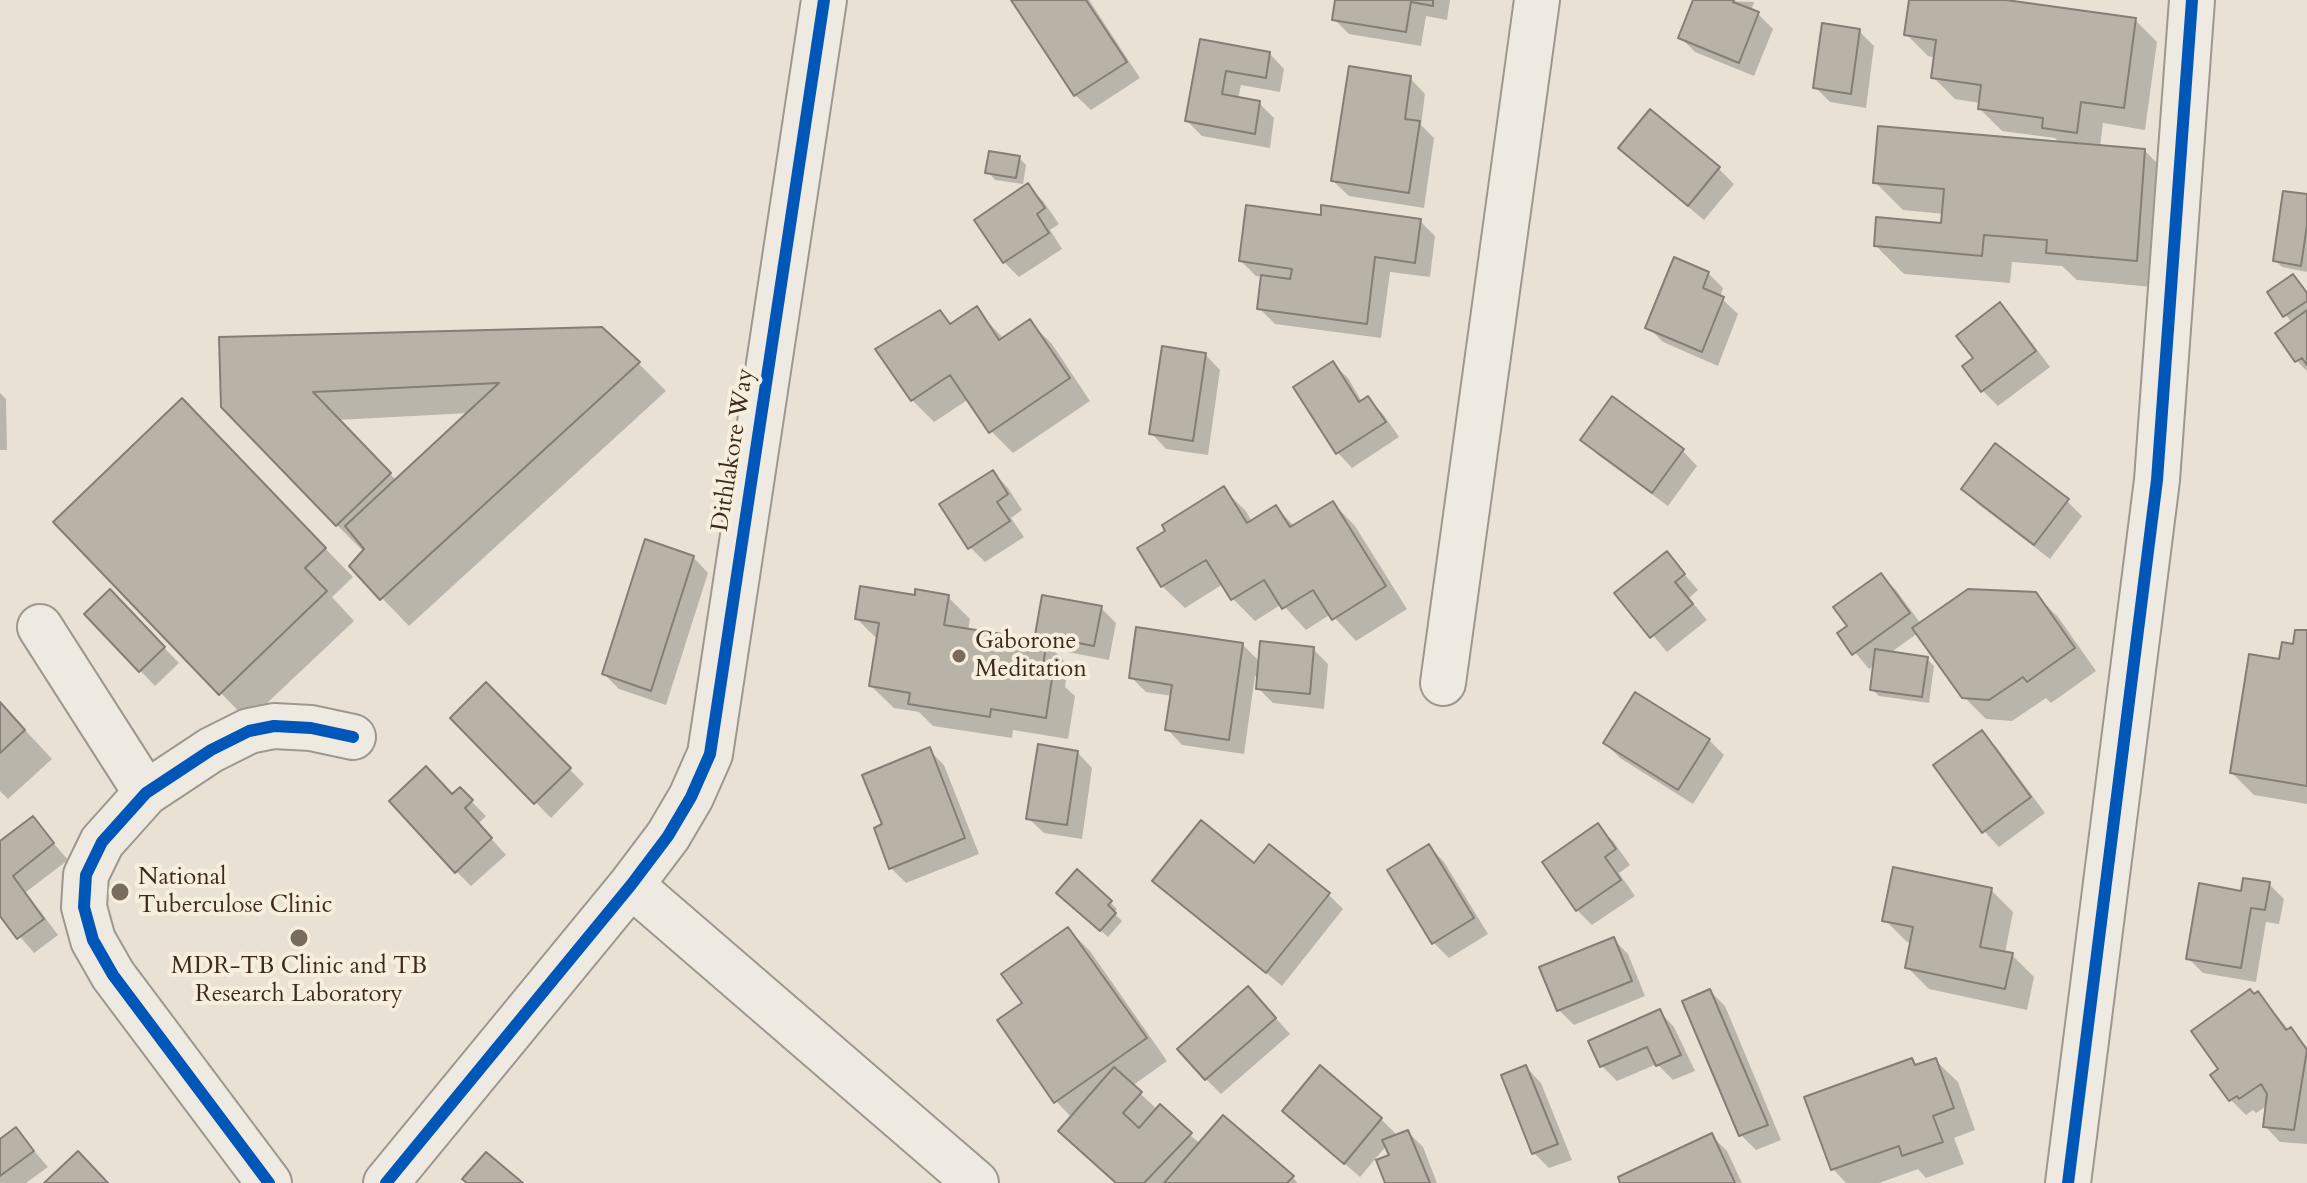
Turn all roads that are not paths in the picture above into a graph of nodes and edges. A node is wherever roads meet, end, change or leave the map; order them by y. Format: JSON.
{"nodes":[{"id":1,"x":824,"y":0,"type":"edge"},
{"id":2,"x":1537,"y":0,"type":"edge"},
{"id":3,"x":2192,"y":0,"type":"edge"},
{"id":4,"x":40,"y":627,"type":"dead end"},
{"id":5,"x":1443,"y":683,"type":"dead end"},
{"id":6,"x":353,"y":737,"type":"dead end"},
{"id":7,"x":146,"y":793,"type":"junction"},
{"id":8,"x":631,"y":885,"type":"junction"},
{"id":9,"x":973,"y":1182,"type":"edge"},
{"id":10,"x":269,"y":1183,"type":"edge"},
{"id":11,"x":386,"y":1183,"type":"edge"},
{"id":12,"x":2068,"y":1183,"type":"edge"}],
"edges":[{"from":1,"to":8,"type":"street","name":"Dithlakore Way"},
{"from":2,"to":5,"type":"street"},
{"from":3,"to":12,"type":"street"},
{"from":4,"to":7,"type":"street"},
{"from":6,"to":7,"type":"street"},
{"from":7,"to":10,"type":"street"},
{"from":8,"to":9,"type":"street"},
{"from":8,"to":11,"type":"street","name":"Dithlakore Way"}]}
